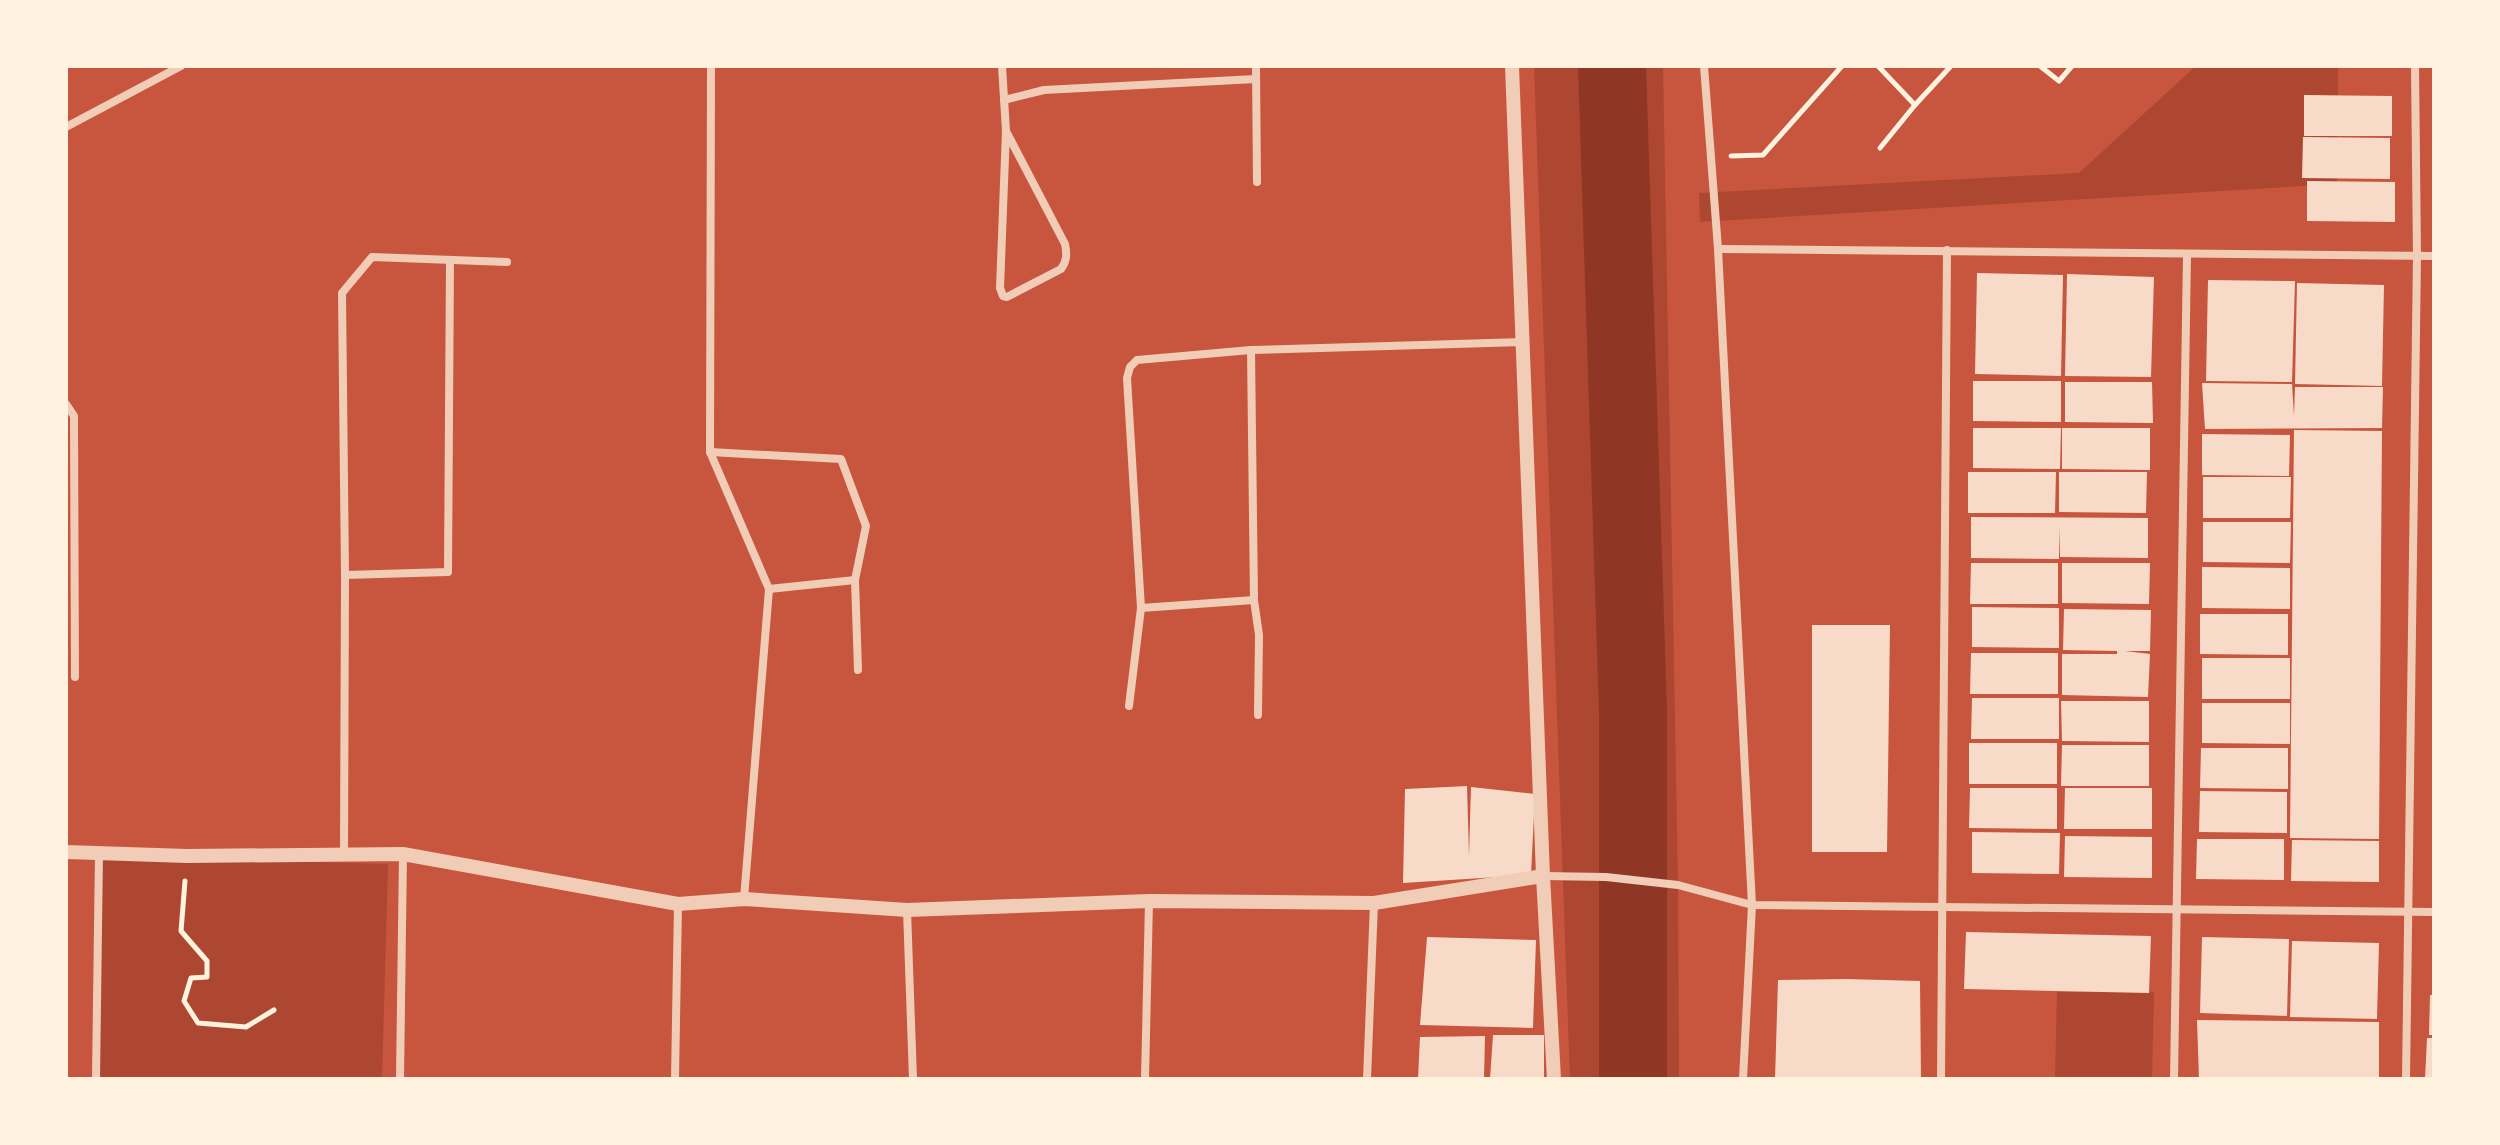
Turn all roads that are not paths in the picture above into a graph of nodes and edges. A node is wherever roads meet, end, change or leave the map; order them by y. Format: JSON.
{"nodes":[{"id":1,"x":181,"y":66,"type":"edge"},
{"id":2,"x":711,"y":66,"type":"edge"},
{"id":3,"x":1002,"y":66,"type":"edge"},
{"id":4,"x":1256,"y":66,"type":"edge"},
{"id":5,"x":1512,"y":66,"type":"edge"},
{"id":6,"x":1704,"y":66,"type":"edge"},
{"id":7,"x":2415,"y":66,"type":"edge"},
{"id":8,"x":1256,"y":79,"type":"junction"},
{"id":9,"x":1004,"y":100,"type":"junction"},
{"id":10,"x":66,"y":127,"type":"edge"},
{"id":11,"x":1006,"y":131,"type":"junction"},
{"id":12,"x":1257,"y":182,"type":"dead end"},
{"id":13,"x":1718,"y":249,"type":"junction"},
{"id":14,"x":1947,"y":250,"type":"junction"},
{"id":15,"x":2187,"y":255,"type":"junction"},
{"id":16,"x":2417,"y":256,"type":"junction"},
{"id":17,"x":2434,"y":256,"type":"edge"},
{"id":18,"x":450,"y":260,"type":"junction"},
{"id":19,"x":507,"y":262,"type":"dead end"},
{"id":20,"x":1523,"y":342,"type":"junction"},
{"id":21,"x":1251,"y":350,"type":"junction"},
{"id":22,"x":66,"y":404,"type":"edge"},
{"id":23,"x":70,"y":418,"type":"edge"},
{"id":24,"x":710,"y":452,"type":"junction"},
{"id":25,"x":345,"y":575,"type":"junction"},
{"id":26,"x":71,"y":579,"type":"edge"},
{"id":27,"x":855,"y":580,"type":"junction"},
{"id":28,"x":769,"y":589,"type":"junction"},
{"id":29,"x":1254,"y":600,"type":"junction"},
{"id":30,"x":1141,"y":608,"type":"junction"},
{"id":31,"x":858,"y":670,"type":"dead end"},
{"id":32,"x":75,"y":677,"type":"dead end"},
{"id":33,"x":1129,"y":706,"type":"dead end"},
{"id":34,"x":1258,"y":715,"type":"dead end"},
{"id":35,"x":66,"y":852,"type":"edge"},
{"id":36,"x":99,"y":853,"type":"junction"},
{"id":37,"x":403,"y":854,"type":"junction"},
{"id":38,"x":344,"y":856,"type":"junction"},
{"id":39,"x":1543,"y":876,"type":"junction"},
{"id":40,"x":744,"y":899,"type":"junction"},
{"id":41,"x":1149,"y":901,"type":"junction"},
{"id":42,"x":1374,"y":903,"type":"junction"},
{"id":43,"x":678,"y":904,"type":"junction"},
{"id":44,"x":1752,"y":905,"type":"junction"},
{"id":45,"x":1942,"y":908,"type":"junction"},
{"id":46,"x":907,"y":910,"type":"junction"},
{"id":47,"x":2176,"y":910,"type":"junction"},
{"id":48,"x":2411,"y":911,"type":"junction"},
{"id":49,"x":2434,"y":912,"type":"edge"},
{"id":50,"x":96,"y":1079,"type":"edge"},
{"id":51,"x":400,"y":1079,"type":"edge"},
{"id":52,"x":675,"y":1079,"type":"edge"},
{"id":53,"x":913,"y":1079,"type":"edge"},
{"id":54,"x":1145,"y":1079,"type":"edge"},
{"id":55,"x":1367,"y":1079,"type":"edge"},
{"id":56,"x":1554,"y":1079,"type":"edge"},
{"id":57,"x":1743,"y":1079,"type":"edge"},
{"id":58,"x":1941,"y":1079,"type":"edge"},
{"id":59,"x":2174,"y":1079,"type":"edge"},
{"id":60,"x":2406,"y":1079,"type":"edge"}],
"edges":[{"from":1,"to":10,"type":"street"},
{"from":2,"to":24,"type":"street"},
{"from":3,"to":9,"type":"street"},
{"from":4,"to":8,"type":"street"},
{"from":5,"to":20,"type":"street"},
{"from":6,"to":13,"type":"street"},
{"from":7,"to":16,"type":"street"},
{"from":8,"to":9,"type":"street"},
{"from":8,"to":12,"type":"street"},
{"from":9,"to":11,"type":"street"},
{"from":11,"to":11,"type":"street"},
{"from":13,"to":14,"type":"street"},
{"from":13,"to":44,"type":"street"},
{"from":14,"to":15,"type":"street"},
{"from":14,"to":45,"type":"street"},
{"from":15,"to":16,"type":"street"},
{"from":15,"to":47,"type":"street"},
{"from":16,"to":17,"type":"street"},
{"from":16,"to":48,"type":"street"},
{"from":18,"to":19,"type":"street"},
{"from":18,"to":25,"type":"street"},
{"from":18,"to":25,"type":"street"},
{"from":20,"to":21,"type":"street"},
{"from":20,"to":39,"type":"street"},
{"from":21,"to":29,"type":"street"},
{"from":21,"to":30,"type":"street"},
{"from":22,"to":23,"type":"street"},
{"from":23,"to":26,"type":"street"},
{"from":24,"to":27,"type":"street"},
{"from":24,"to":28,"type":"street"},
{"from":25,"to":38,"type":"street"},
{"from":26,"to":32,"type":"street"},
{"from":27,"to":28,"type":"street"},
{"from":27,"to":31,"type":"street"},
{"from":28,"to":40,"type":"street"},
{"from":29,"to":30,"type":"street"},
{"from":29,"to":34,"type":"street"},
{"from":30,"to":33,"type":"street"},
{"from":35,"to":36,"type":"street"},
{"from":36,"to":38,"type":"street"},
{"from":36,"to":50,"type":"street"},
{"from":37,"to":38,"type":"street"},
{"from":37,"to":43,"type":"street"},
{"from":37,"to":51,"type":"street"},
{"from":39,"to":42,"type":"street"},
{"from":39,"to":44,"type":"street"},
{"from":39,"to":56,"type":"street"},
{"from":40,"to":43,"type":"street"},
{"from":40,"to":46,"type":"street"},
{"from":41,"to":42,"type":"street"},
{"from":41,"to":46,"type":"street"},
{"from":41,"to":54,"type":"street"},
{"from":42,"to":55,"type":"street"},
{"from":43,"to":52,"type":"street"},
{"from":44,"to":45,"type":"street"},
{"from":44,"to":57,"type":"street"},
{"from":45,"to":47,"type":"street"},
{"from":45,"to":58,"type":"street"},
{"from":46,"to":53,"type":"street"},
{"from":47,"to":48,"type":"street"},
{"from":47,"to":59,"type":"street"},
{"from":48,"to":49,"type":"street"},
{"from":48,"to":60,"type":"street"}]}
